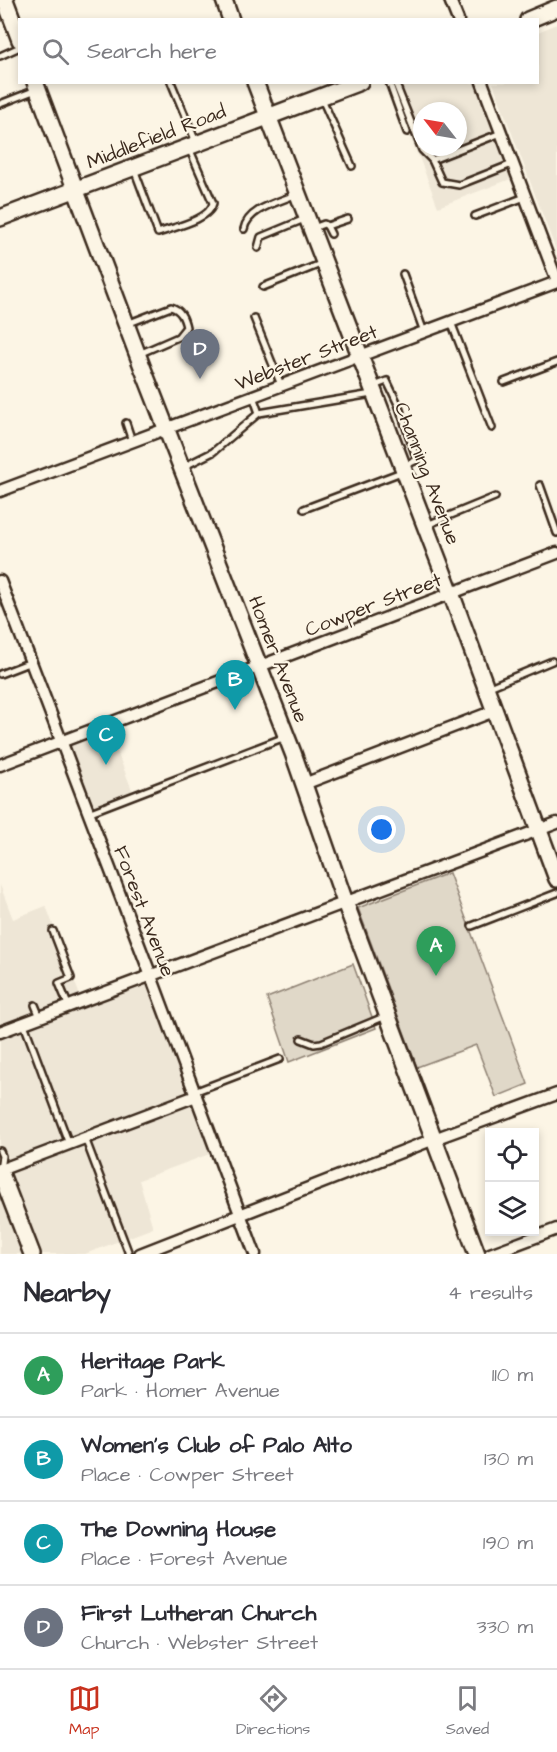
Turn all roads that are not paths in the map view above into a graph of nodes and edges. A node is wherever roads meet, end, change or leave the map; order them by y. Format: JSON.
{"nodes":[{"id":1,"x":5,"y":0,"type":"edge"},
{"id":2,"x":224,"y":0,"type":"edge"},
{"id":3,"x":450,"y":0,"type":"edge"},
{"id":4,"x":557,"y":8,"type":"edge"},
{"id":5,"x":230,"y":18,"type":"edge"},
{"id":6,"x":457,"y":18,"type":"edge"},
{"id":7,"x":533,"y":18,"type":"edge"},
{"id":8,"x":18,"y":35,"type":"edge"},
{"id":9,"x":18,"y":48,"type":"edge"},
{"id":10,"x":0,"y":56,"type":"edge"},
{"id":11,"x":172,"y":84,"type":"edge"},
{"id":12,"x":256,"y":84,"type":"edge"},
{"id":13,"x":355,"y":84,"type":"edge"},
{"id":14,"x":390,"y":84,"type":"edge"},
{"id":15,"x":396,"y":84,"type":"edge"},
{"id":16,"x":483,"y":84,"type":"edge"},
{"id":17,"x":36,"y":86,"type":"edge"},
{"id":18,"x":321,"y":97,"type":"junction"},
{"id":19,"x":0,"y":104,"type":"edge"},
{"id":20,"x":268,"y":116,"type":"junction"},
{"id":21,"x":407,"y":132,"type":"dead end"},
{"id":22,"x":501,"y":133,"type":"junction"},
{"id":23,"x":193,"y":145,"type":"junction"},
{"id":24,"x":432,"y":160,"type":"junction"},
{"id":25,"x":512,"y":164,"type":"junction"},
{"id":26,"x":352,"y":166,"type":"dead end"},
{"id":27,"x":134,"y":167,"type":"junction"},
{"id":28,"x":75,"y":189,"type":"junction"},
{"id":29,"x":298,"y":194,"type":"junction"},
{"id":30,"x":525,"y":197,"type":"junction"},
{"id":31,"x":475,"y":216,"type":"dead end"},
{"id":32,"x":0,"y":218,"type":"edge"},
{"id":33,"x":348,"y":219,"type":"dead end"},
{"id":34,"x":315,"y":224,"type":"junction"},
{"id":35,"x":244,"y":229,"type":"dead end"},
{"id":36,"x":331,"y":234,"type":"dead end"},
{"id":37,"x":258,"y":248,"type":"dead end"},
{"id":38,"x":325,"y":262,"type":"junction"},
{"id":39,"x":403,"y":273,"type":"dead end"},
{"id":40,"x":557,"y":281,"type":"edge"},
{"id":41,"x":263,"y":287,"type":"dead end"},
{"id":42,"x":254,"y":318,"type":"dead end"},
{"id":43,"x":451,"y":322,"type":"junction"},
{"id":44,"x":126,"y":324,"type":"junction"},
{"id":45,"x":424,"y":332,"type":"junction"},
{"id":46,"x":137,"y":354,"type":"junction"},
{"id":47,"x":361,"y":356,"type":"junction"},
{"id":48,"x":557,"y":362,"type":"edge"},
{"id":49,"x":504,"y":382,"type":"dead end"},
{"id":50,"x":281,"y":385,"type":"junction"},
{"id":51,"x":374,"y":390,"type":"junction"},
{"id":52,"x":253,"y":396,"type":"junction"},
{"id":53,"x":259,"y":413,"type":"junction"},
{"id":54,"x":126,"y":423,"type":"dead end"},
{"id":55,"x":166,"y":428,"type":"junction"},
{"id":56,"x":492,"y":428,"type":"dead end"},
{"id":57,"x":132,"y":441,"type":"junction"},
{"id":58,"x":182,"y":468,"type":"junction"},
{"id":59,"x":404,"y":469,"type":"junction"},
{"id":60,"x":540,"y":485,"type":"dead end"},
{"id":61,"x":0,"y":491,"type":"edge"},
{"id":62,"x":495,"y":497,"type":"dead end"},
{"id":63,"x":304,"y":509,"type":"dead end"},
{"id":64,"x":425,"y":525,"type":"junction"},
{"id":65,"x":557,"y":533,"type":"edge"},
{"id":66,"x":557,"y":553,"type":"edge"},
{"id":67,"x":0,"y":581,"type":"edge"},
{"id":68,"x":451,"y":593,"type":"junction"},
{"id":69,"x":552,"y":661,"type":"dead end"},
{"id":70,"x":31,"y":662,"type":"junction"},
{"id":71,"x":259,"y":666,"type":"junction"},
{"id":72,"x":0,"y":674,"type":"edge"},
{"id":73,"x":486,"y":689,"type":"junction"},
{"id":74,"x":494,"y":711,"type":"junction"},
{"id":75,"x":286,"y":737,"type":"junction"},
{"id":76,"x":60,"y":742,"type":"junction"},
{"id":77,"x":0,"y":765,"type":"edge"},
{"id":78,"x":304,"y":784,"type":"junction"},
{"id":79,"x":88,"y":813,"type":"junction"},
{"id":80,"x":557,"y":823,"type":"edge"},
{"id":81,"x":539,"y":830,"type":"junction"},
{"id":82,"x":557,"y":879,"type":"edge"},
{"id":83,"x":557,"y":893,"type":"edge"},
{"id":84,"x":345,"y":903,"type":"junction"},
{"id":85,"x":472,"y":926,"type":"dead end"},
{"id":86,"x":52,"y":931,"type":"dead end"},
{"id":87,"x":152,"y":976,"type":"junction"},
{"id":88,"x":35,"y":1005,"type":"dead end"},
{"id":89,"x":69,"y":1007,"type":"junction"},
{"id":90,"x":387,"y":1015,"type":"junction"},
{"id":91,"x":40,"y":1017,"type":"junction"},
{"id":92,"x":24,"y":1024,"type":"junction"},
{"id":93,"x":0,"y":1032,"type":"edge"},
{"id":94,"x":301,"y":1039,"type":"dead end"},
{"id":95,"x":280,"y":1059,"type":"dead end"},
{"id":96,"x":195,"y":1094,"type":"junction"},
{"id":97,"x":557,"y":1094,"type":"edge"},
{"id":98,"x":85,"y":1138,"type":"junction"},
{"id":99,"x":434,"y":1139,"type":"junction"},
{"id":100,"x":69,"y":1144,"type":"junction"},
{"id":101,"x":0,"y":1150,"type":"edge"},
{"id":102,"x":0,"y":1170,"type":"edge"},
{"id":103,"x":240,"y":1215,"type":"junction"},
{"id":104,"x":557,"y":1229,"type":"edge"},
{"id":105,"x":32,"y":1254,"type":"edge"},
{"id":106,"x":129,"y":1254,"type":"edge"},
{"id":107,"x":142,"y":1254,"type":"edge"},
{"id":108,"x":255,"y":1254,"type":"edge"},
{"id":109,"x":477,"y":1254,"type":"edge"},
{"id":110,"x":490,"y":1254,"type":"edge"}],
"edges":[{"from":1,"to":8,"type":"street"},
{"from":2,"to":5,"type":"street"},
{"from":3,"to":6,"type":"street"},
{"from":4,"to":7,"type":"street"},
{"from":9,"to":10,"type":"lane"},
{"from":11,"to":23,"type":"lane"},
{"from":12,"to":20,"type":"street","name":"Channing Avenue"},
{"from":13,"to":18,"type":"street","name":"Middlefield Road"},
{"from":14,"to":21,"type":"lane"},
{"from":15,"to":24,"type":"lane"},
{"from":16,"to":22,"type":"street"},
{"from":17,"to":19,"type":"lane"},
{"from":17,"to":28,"type":"street","name":"Homer Avenue"},
{"from":18,"to":20,"type":"street","name":"Middlefield Road"},
{"from":18,"to":26,"type":"lane"},
{"from":20,"to":23,"type":"street","name":"Middlefield Road"},
{"from":20,"to":29,"type":"street","name":"Channing Avenue"},
{"from":22,"to":24,"type":"lane"},
{"from":22,"to":25,"type":"street"},
{"from":23,"to":27,"type":"street","name":"Middlefield Road"},
{"from":23,"to":27,"type":"lane"},
{"from":24,"to":25,"type":"lane"},
{"from":25,"to":30,"type":"street"},
{"from":27,"to":28,"type":"street","name":"Middlefield Road"},
{"from":28,"to":32,"type":"street","name":"Middlefield Road"},
{"from":28,"to":44,"type":"street","name":"Homer Avenue"},
{"from":29,"to":34,"type":"street","name":"Channing Avenue"},
{"from":29,"to":35,"type":"lane"},
{"from":30,"to":31,"type":"lane"},
{"from":30,"to":40,"type":"street"},
{"from":33,"to":34,"type":"lane"},
{"from":34,"to":36,"type":"lane"},
{"from":34,"to":37,"type":"lane"},
{"from":34,"to":38,"type":"street","name":"Channing Avenue"},
{"from":38,"to":41,"type":"lane"},
{"from":38,"to":47,"type":"street","name":"Channing Avenue"},
{"from":39,"to":45,"type":"lane"},
{"from":40,"to":43,"type":"street","name":"Webster Street"},
{"from":42,"to":50,"type":"lane"},
{"from":43,"to":45,"type":"street","name":"Webster Street"},
{"from":43,"to":56,"type":"lane"},
{"from":44,"to":46,"type":"street","name":"Homer Avenue"},
{"from":44,"to":46,"type":"lane"},
{"from":45,"to":47,"type":"street","name":"Webster Street"},
{"from":46,"to":55,"type":"street","name":"Homer Avenue"},
{"from":47,"to":50,"type":"street","name":"Webster Street"},
{"from":47,"to":51,"type":"street","name":"Channing Avenue"},
{"from":48,"to":49,"type":"lane"},
{"from":50,"to":52,"type":"street","name":"Webster Street"},
{"from":51,"to":53,"type":"lane"},
{"from":51,"to":59,"type":"street","name":"Channing Avenue"},
{"from":52,"to":53,"type":"lane"},
{"from":52,"to":55,"type":"street","name":"Webster Street"},
{"from":53,"to":58,"type":"lane"},
{"from":54,"to":57,"type":"lane"},
{"from":55,"to":57,"type":"street","name":"Webster Street"},
{"from":55,"to":58,"type":"street","name":"Homer Avenue"},
{"from":57,"to":61,"type":"street","name":"Webster Street"},
{"from":58,"to":71,"type":"street","name":"Homer Avenue"},
{"from":59,"to":63,"type":"lane"},
{"from":59,"to":64,"type":"street","name":"Channing Avenue"},
{"from":60,"to":65,"type":"lane"},
{"from":62,"to":64,"type":"lane"},
{"from":64,"to":68,"type":"street","name":"Channing Avenue"},
{"from":66,"to":68,"type":"street","name":"Cowper Street"},
{"from":67,"to":70,"type":"street","name":"Forest Avenue"},
{"from":68,"to":71,"type":"street","name":"Cowper Street"},
{"from":68,"to":73,"type":"street","name":"Channing Avenue"},
{"from":69,"to":73,"type":"lane"},
{"from":70,"to":72,"type":"lane"},
{"from":70,"to":76,"type":"street","name":"Forest Avenue"},
{"from":71,"to":75,"type":"street","name":"Homer Avenue"},
{"from":71,"to":76,"type":"street","name":"Cowper Street"},
{"from":73,"to":74,"type":"street","name":"Channing Avenue"},
{"from":74,"to":78,"type":"street"},
{"from":74,"to":81,"type":"street","name":"Channing Avenue"},
{"from":75,"to":78,"type":"street","name":"Homer Avenue"},
{"from":75,"to":79,"type":"lane"},
{"from":76,"to":77,"type":"street","name":"Cowper Street"},
{"from":76,"to":79,"type":"street","name":"Forest Avenue"},
{"from":78,"to":84,"type":"street","name":"Homer Avenue"},
{"from":79,"to":87,"type":"street","name":"Forest Avenue"},
{"from":80,"to":81,"type":"street"},
{"from":81,"to":82,"type":"street","name":"Channing Avenue"},
{"from":81,"to":84,"type":"street"},
{"from":83,"to":85,"type":"lane"},
{"from":84,"to":87,"type":"street"},
{"from":84,"to":90,"type":"street","name":"Homer Avenue"},
{"from":86,"to":89,"type":"lane"},
{"from":87,"to":89,"type":"street"},
{"from":87,"to":96,"type":"street","name":"Forest Avenue"},
{"from":88,"to":91,"type":"lane"},
{"from":89,"to":91,"type":"street"},
{"from":90,"to":94,"type":"lane"},
{"from":90,"to":99,"type":"street","name":"Homer Avenue"},
{"from":91,"to":92,"type":"street"},
{"from":92,"to":93,"type":"street"},
{"from":92,"to":100,"type":"lane"},
{"from":95,"to":96,"type":"lane"},
{"from":96,"to":98,"type":"street"},
{"from":96,"to":103,"type":"street","name":"Forest Avenue"},
{"from":97,"to":99,"type":"street"},
{"from":98,"to":100,"type":"street"},
{"from":98,"to":106,"type":"lane"},
{"from":99,"to":103,"type":"street"},
{"from":99,"to":109,"type":"street","name":"Homer Avenue"},
{"from":100,"to":102,"type":"street"},
{"from":101,"to":102,"type":"lane"},
{"from":102,"to":105,"type":"street"},
{"from":103,"to":107,"type":"street"},
{"from":103,"to":108,"type":"street","name":"Forest Avenue"},
{"from":104,"to":110,"type":"street"}]}
